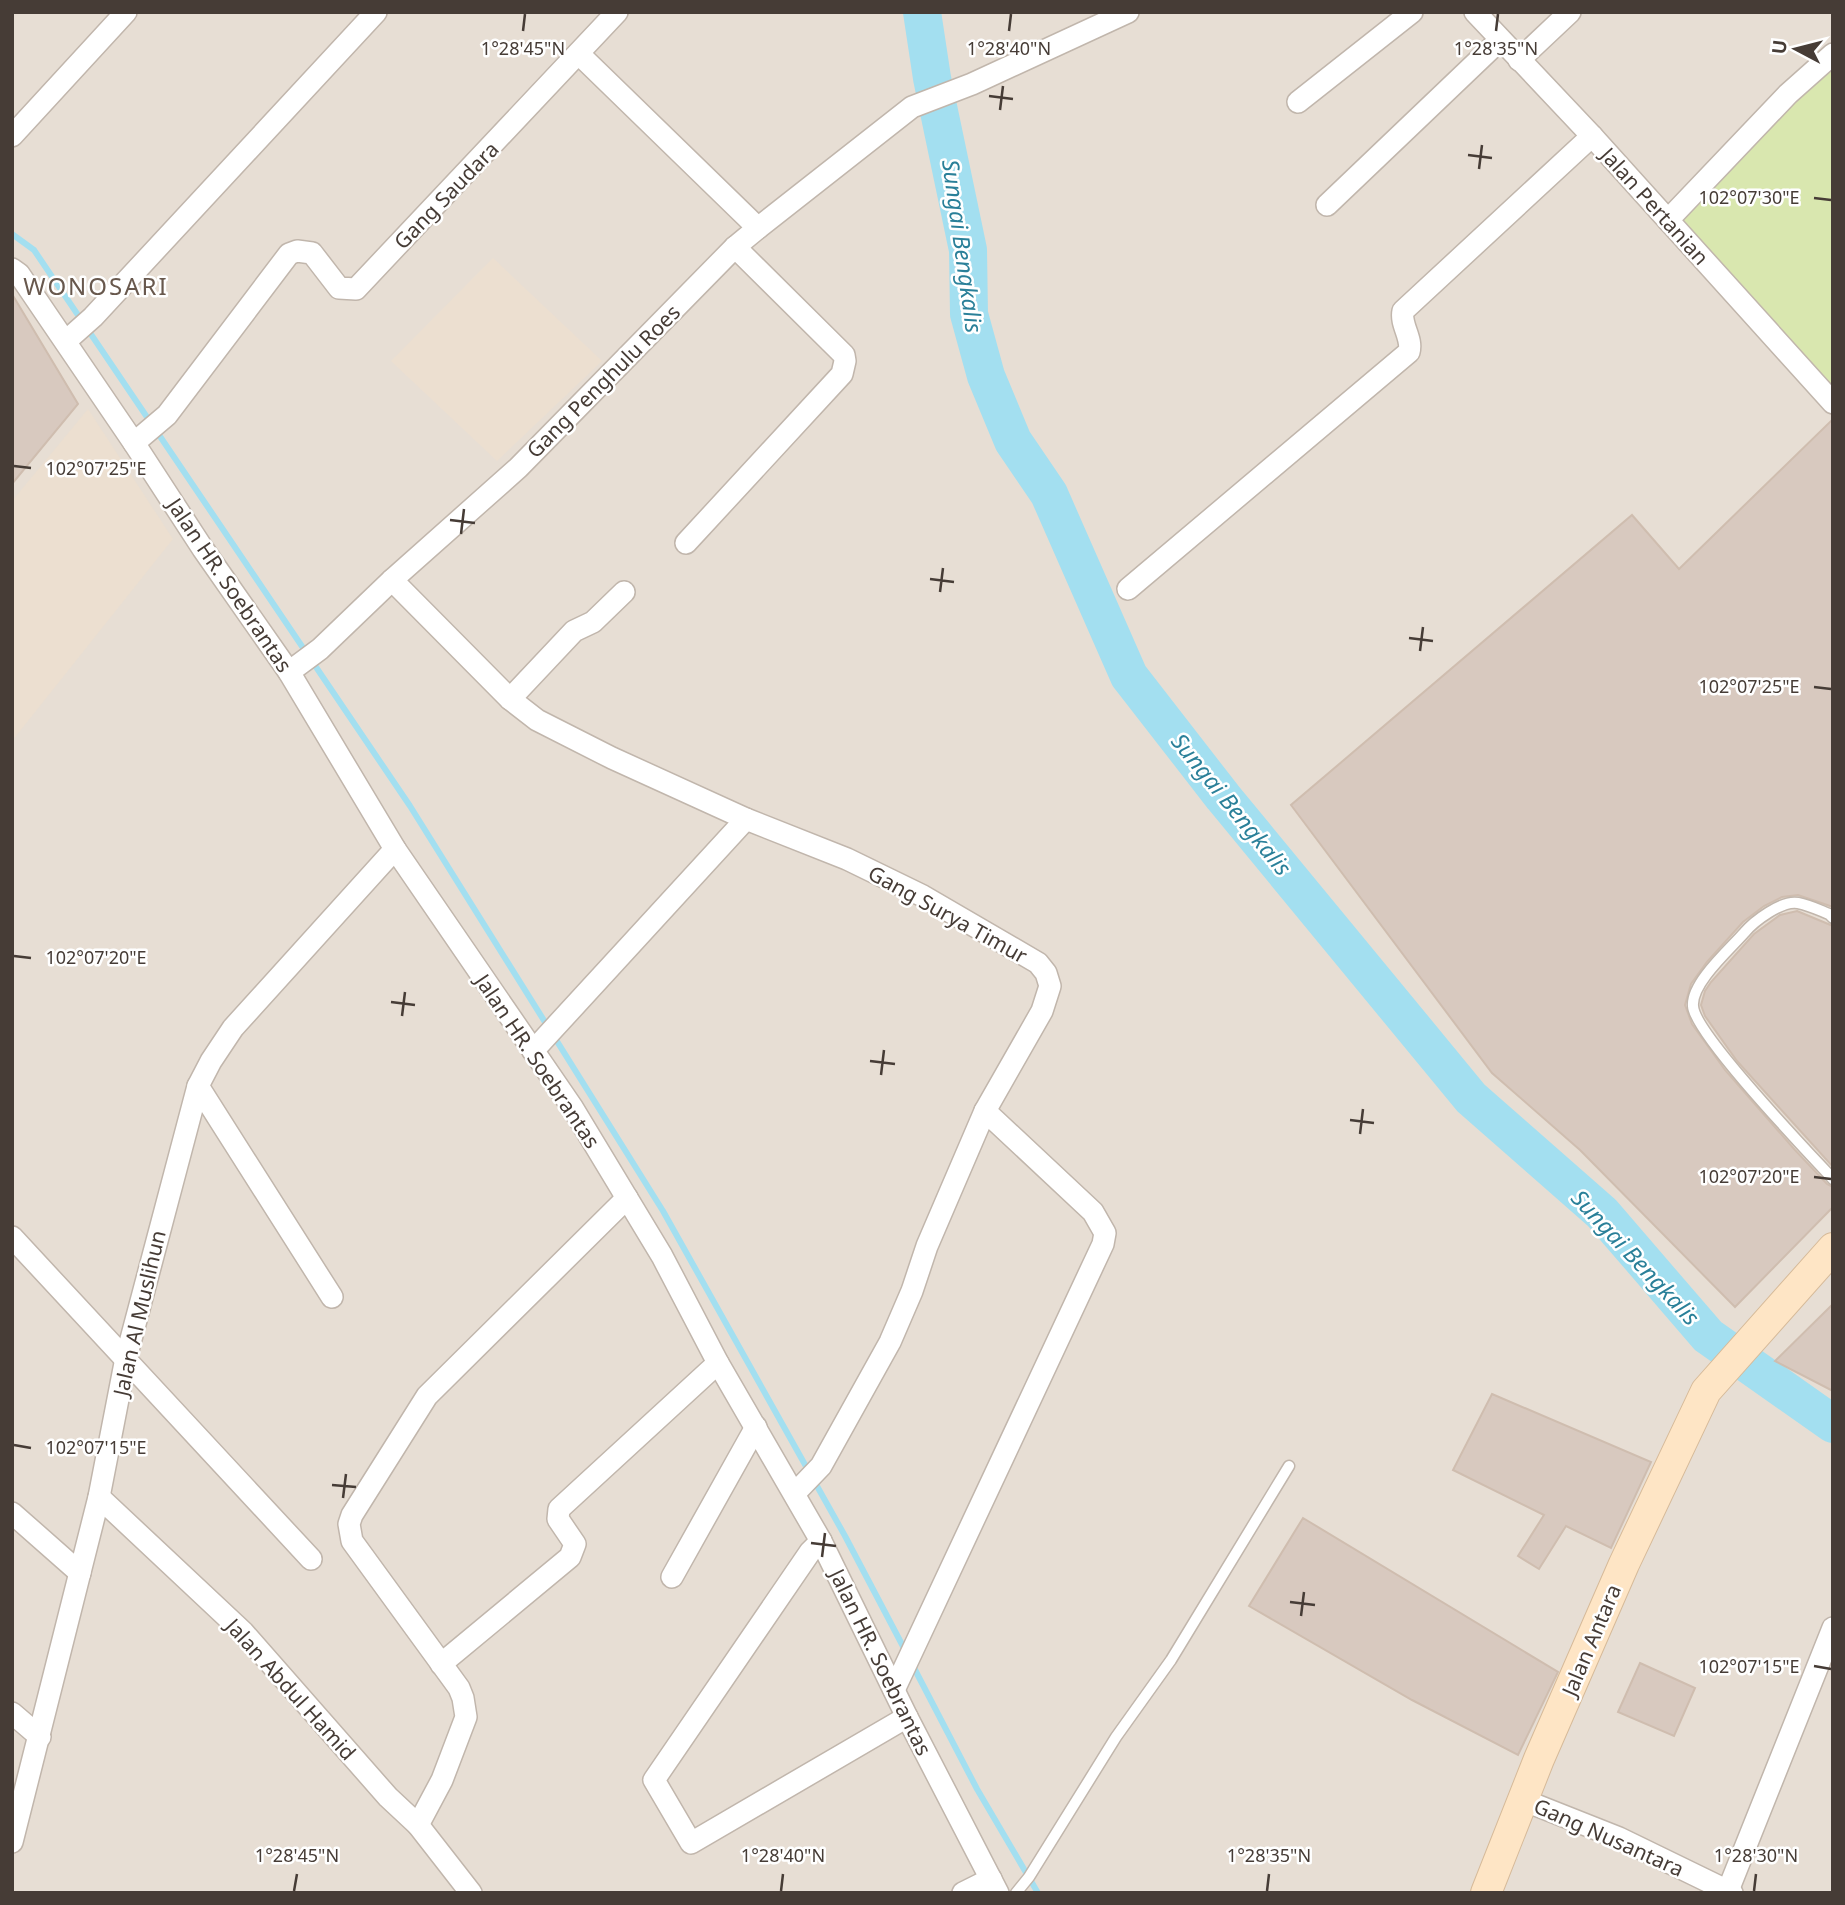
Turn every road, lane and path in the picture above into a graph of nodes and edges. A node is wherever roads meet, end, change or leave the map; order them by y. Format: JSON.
{"nodes":[{"id":1,"x":126,"y":12,"type":"edge"},
{"id":2,"x":376,"y":12,"type":"edge"},
{"id":3,"x":617,"y":12,"type":"edge"},
{"id":4,"x":1128,"y":12,"type":"edge"},
{"id":5,"x":1412,"y":12,"type":"edge"},
{"id":6,"x":1475,"y":12,"type":"edge"},
{"id":7,"x":1570,"y":12,"type":"edge"},
{"id":8,"x":1500,"y":40,"type":"junction"},
{"id":9,"x":1833,"y":54,"type":"edge"},
{"id":10,"x":580,"y":55,"type":"junction"},
{"id":11,"x":1519,"y":60,"type":"junction"},
{"id":12,"x":1298,"y":102,"type":"dead end"},
{"id":13,"x":12,"y":136,"type":"edge"},
{"id":14,"x":1592,"y":136,"type":"junction"},
{"id":15,"x":1326,"y":205,"type":"dead end"},
{"id":16,"x":1668,"y":220,"type":"junction"},
{"id":17,"x":758,"y":228,"type":"junction"},
{"id":18,"x":735,"y":247,"type":"junction"},
{"id":19,"x":14,"y":274,"type":"edge"},
{"id":20,"x":72,"y":336,"type":"junction"},
{"id":21,"x":1833,"y":403,"type":"edge"},
{"id":22,"x":142,"y":437,"type":"junction"},
{"id":23,"x":686,"y":543,"type":"dead end"},
{"id":24,"x":391,"y":580,"type":"junction"},
{"id":25,"x":1128,"y":589,"type":"dead end"},
{"id":26,"x":624,"y":592,"type":"dead end"},
{"id":27,"x":295,"y":668,"type":"junction"},
{"id":28,"x":510,"y":699,"type":"junction"},
{"id":29,"x":746,"y":820,"type":"junction"},
{"id":30,"x":394,"y":849,"type":"junction"},
{"id":31,"x":1833,"y":918,"type":"edge"},
{"id":32,"x":533,"y":1051,"type":"junction"},
{"id":33,"x":198,"y":1086,"type":"junction"},
{"id":34,"x":985,"y":1111,"type":"junction"},
{"id":35,"x":1833,"y":1179,"type":"edge"},
{"id":36,"x":627,"y":1198,"type":"junction"},
{"id":37,"x":12,"y":1237,"type":"edge"},
{"id":38,"x":1833,"y":1248,"type":"edge"},
{"id":39,"x":332,"y":1297,"type":"dead end"},
{"id":40,"x":126,"y":1358,"type":"junction"},
{"id":41,"x":719,"y":1363,"type":"junction"},
{"id":42,"x":756,"y":1427,"type":"junction"},
{"id":43,"x":1289,"y":1466,"type":"dead end"},
{"id":44,"x":800,"y":1489,"type":"junction"},
{"id":45,"x":99,"y":1497,"type":"junction"},
{"id":46,"x":12,"y":1514,"type":"edge"},
{"id":47,"x":821,"y":1541,"type":"junction"},
{"id":48,"x":311,"y":1559,"type":"dead end"},
{"id":49,"x":80,"y":1573,"type":"junction"},
{"id":50,"x":672,"y":1577,"type":"dead end"},
{"id":51,"x":1833,"y":1628,"type":"edge"},
{"id":52,"x":441,"y":1664,"type":"junction"},
{"id":53,"x":894,"y":1690,"type":"junction"},
{"id":54,"x":12,"y":1713,"type":"edge"},
{"id":55,"x":907,"y":1717,"type":"junction"},
{"id":56,"x":40,"y":1737,"type":"junction"},
{"id":57,"x":1523,"y":1800,"type":"junction"},
{"id":58,"x":418,"y":1825,"type":"junction"},
{"id":59,"x":12,"y":1842,"type":"edge"},
{"id":60,"x":994,"y":1886,"type":"edge"},
{"id":61,"x":1729,"y":1892,"type":"edge"},
{"id":62,"x":471,"y":1893,"type":"edge"},
{"id":63,"x":963,"y":1893,"type":"edge"},
{"id":64,"x":1016,"y":1893,"type":"edge"},
{"id":65,"x":1486,"y":1893,"type":"edge"}],
"edges":[{"from":1,"to":13,"type":"street"},
{"from":2,"to":20,"type":"street"},
{"from":3,"to":10,"type":"street"},
{"from":4,"to":17,"type":"street","name":"Gang Penghulu Roes"},
{"from":5,"to":12,"type":"street"},
{"from":6,"to":8,"type":"street","name":"Jalan Pertanian"},
{"from":7,"to":11,"type":"street"},
{"from":8,"to":11,"type":"street","name":"Jalan Pertanian"},
{"from":8,"to":15,"type":"street"},
{"from":9,"to":16,"type":"street"},
{"from":10,"to":17,"type":"street"},
{"from":10,"to":22,"type":"street","name":"Gang Saudara"},
{"from":11,"to":14,"type":"street","name":"Jalan Pertanian"},
{"from":14,"to":16,"type":"street","name":"Jalan Pertanian"},
{"from":14,"to":25,"type":"street"},
{"from":16,"to":21,"type":"street","name":"Jalan Pertanian"},
{"from":17,"to":18,"type":"street","name":"Gang Penghulu Roes"},
{"from":18,"to":23,"type":"street"},
{"from":18,"to":24,"type":"street","name":"Gang Penghulu Roes"},
{"from":19,"to":20,"type":"street","name":"Jalan HR. Soebrantas"},
{"from":20,"to":22,"type":"street","name":"Jalan HR. Soebrantas"},
{"from":22,"to":27,"type":"street","name":"Jalan HR. Soebrantas"},
{"from":24,"to":27,"type":"street","name":"Gang Penghulu Roes"},
{"from":24,"to":28,"type":"street","name":"Gang Surya Timur"},
{"from":26,"to":28,"type":"street"},
{"from":27,"to":30,"type":"street","name":"Jalan HR. Soebrantas"},
{"from":28,"to":29,"type":"street","name":"Gang Surya Timur"},
{"from":29,"to":32,"type":"street"},
{"from":29,"to":34,"type":"street","name":"Gang Surya Timur"},
{"from":30,"to":32,"type":"street","name":"Jalan HR. Soebrantas"},
{"from":30,"to":33,"type":"street","name":"Jalan Al Muslihun"},
{"from":31,"to":35,"type":"lane"},
{"from":32,"to":36,"type":"street","name":"Jalan HR. Soebrantas"},
{"from":33,"to":39,"type":"street"},
{"from":33,"to":40,"type":"street","name":"Jalan Al Muslihun"},
{"from":34,"to":44,"type":"street","name":"Gang Surya Timur"},
{"from":34,"to":53,"type":"street"},
{"from":36,"to":41,"type":"street","name":"Jalan HR. Soebrantas"},
{"from":36,"to":52,"type":"street"},
{"from":37,"to":40,"type":"street"},
{"from":38,"to":57,"type":"street","name":"Jalan Antara"},
{"from":40,"to":45,"type":"street","name":"Jalan Al Muslihun"},
{"from":40,"to":48,"type":"street"},
{"from":41,"to":42,"type":"street","name":"Jalan HR. Soebrantas"},
{"from":41,"to":52,"type":"street"},
{"from":42,"to":44,"type":"street","name":"Jalan HR. Soebrantas"},
{"from":42,"to":50,"type":"street"},
{"from":43,"to":64,"type":"lane"},
{"from":44,"to":47,"type":"street","name":"Jalan HR. Soebrantas"},
{"from":45,"to":49,"type":"street","name":"Jalan Al Muslihun"},
{"from":45,"to":58,"type":"street","name":"Jalan Abdul Hamid"},
{"from":46,"to":49,"type":"street"},
{"from":47,"to":53,"type":"street","name":"Jalan HR. Soebrantas"},
{"from":47,"to":55,"type":"street"},
{"from":49,"to":56,"type":"street","name":"Jalan Al Muslihun"},
{"from":51,"to":61,"type":"street"},
{"from":52,"to":58,"type":"street"},
{"from":53,"to":55,"type":"street","name":"Jalan HR. Soebrantas"},
{"from":54,"to":56,"type":"street"},
{"from":55,"to":60,"type":"street","name":"Jalan HR. Soebrantas"},
{"from":56,"to":59,"type":"street","name":"Jalan Al Muslihun"},
{"from":57,"to":61,"type":"street","name":"Gang Nusantara"},
{"from":57,"to":65,"type":"street","name":"Jalan Antara"},
{"from":58,"to":62,"type":"street","name":"Jalan Abdul Hamid"},
{"from":60,"to":63,"type":"street"}]}
